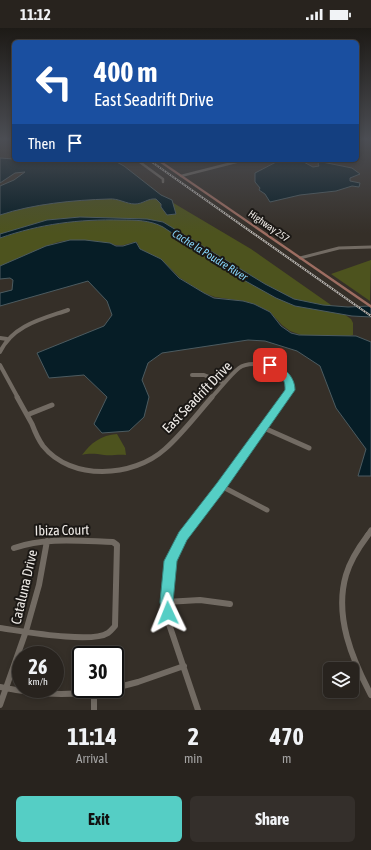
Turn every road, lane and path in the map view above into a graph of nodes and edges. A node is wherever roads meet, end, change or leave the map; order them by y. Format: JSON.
{"nodes":[{"id":1,"x":150,"y":170,"type":"edge"},
{"id":2,"x":172,"y":170,"type":"edge"},
{"id":3,"x":205,"y":170,"type":"edge"},
{"id":4,"x":180,"y":176,"type":"junction"},
{"id":5,"x":163,"y":182,"type":"dead end"},
{"id":6,"x":371,"y":247,"type":"edge"},
{"id":7,"x":300,"y":258,"type":"junction"},
{"id":8,"x":371,"y":307,"type":"edge"},
{"id":9,"x":68,"y":310,"type":"dead end"},
{"id":10,"x":0,"y":338,"type":"edge"},
{"id":11,"x":7,"y":339,"type":"junction"},
{"id":12,"x":0,"y":352,"type":"edge"},
{"id":13,"x":0,"y":365,"type":"edge"},
{"id":14,"x":192,"y":375,"type":"dead end"},
{"id":15,"x":224,"y":383,"type":"junction"},
{"id":16,"x":52,"y":405,"type":"dead end"},
{"id":17,"x":27,"y":415,"type":"junction"},
{"id":18,"x":264,"y":428,"type":"junction"},
{"id":19,"x":309,"y":448,"type":"dead end"},
{"id":20,"x":221,"y":486,"type":"junction"},
{"id":21,"x":267,"y":510,"type":"dead end"},
{"id":22,"x":371,"y":530,"type":"edge"},
{"id":23,"x":47,"y":542,"type":"junction"},
{"id":24,"x":14,"y":548,"type":"dead end"},
{"id":25,"x":166,"y":602,"type":"junction"},
{"id":26,"x":230,"y":604,"type":"dead end"},
{"id":27,"x":0,"y":628,"type":"edge"},
{"id":28,"x":26,"y":631,"type":"junction"},
{"id":29,"x":184,"y":666,"type":"junction"},
{"id":30,"x":124,"y":686,"type":"edge"},
{"id":31,"x":3,"y":688,"type":"edge"},
{"id":32,"x":72,"y":694,"type":"edge"},
{"id":33,"x":371,"y":695,"type":"edge"},
{"id":34,"x":94,"y":698,"type":"edge"},
{"id":35,"x":0,"y":705,"type":"edge"},
{"id":36,"x":94,"y":710,"type":"edge"},
{"id":37,"x":198,"y":710,"type":"edge"}],
"edges":[{"from":1,"to":5,"type":"street"},
{"from":2,"to":4,"type":"main road","name":"Highway 257"},
{"from":3,"to":4,"type":"street"},
{"from":4,"to":7,"type":"main road","name":"Highway 257"},
{"from":6,"to":7,"type":"street"},
{"from":7,"to":8,"type":"main road","name":"Highway 257"},
{"from":9,"to":11,"type":"street"},
{"from":10,"to":11,"type":"street"},
{"from":11,"to":12,"type":"street"},
{"from":13,"to":17,"type":"street","name":"East Seadrift Drive"},
{"from":14,"to":15,"type":"street"},
{"from":15,"to":17,"type":"street","name":"East Seadrift Drive"},
{"from":15,"to":18,"type":"street","name":"East Seadrift Drive"},
{"from":16,"to":17,"type":"street"},
{"from":18,"to":19,"type":"street"},
{"from":18,"to":20,"type":"street","name":"East Seadrift Drive"},
{"from":20,"to":21,"type":"street"},
{"from":20,"to":25,"type":"street","name":"East Seadrift Drive"},
{"from":22,"to":33,"type":"street"},
{"from":23,"to":24,"type":"street","name":"Ibiza Court"},
{"from":23,"to":28,"type":"street","name":"Cataluna Drive"},
{"from":23,"to":28,"type":"street","name":"Ibiza Court"},
{"from":25,"to":26,"type":"street"},
{"from":25,"to":29,"type":"street","name":"East Seadrift Drive"},
{"from":27,"to":28,"type":"street"},
{"from":28,"to":31,"type":"street","name":"Cataluna Drive"},
{"from":29,"to":30,"type":"street"},
{"from":29,"to":37,"type":"street","name":"East Seadrift Drive"},
{"from":31,"to":32,"type":"street"},
{"from":31,"to":35,"type":"street","name":"Cataluna Drive"},
{"from":34,"to":36,"type":"street"}]}
